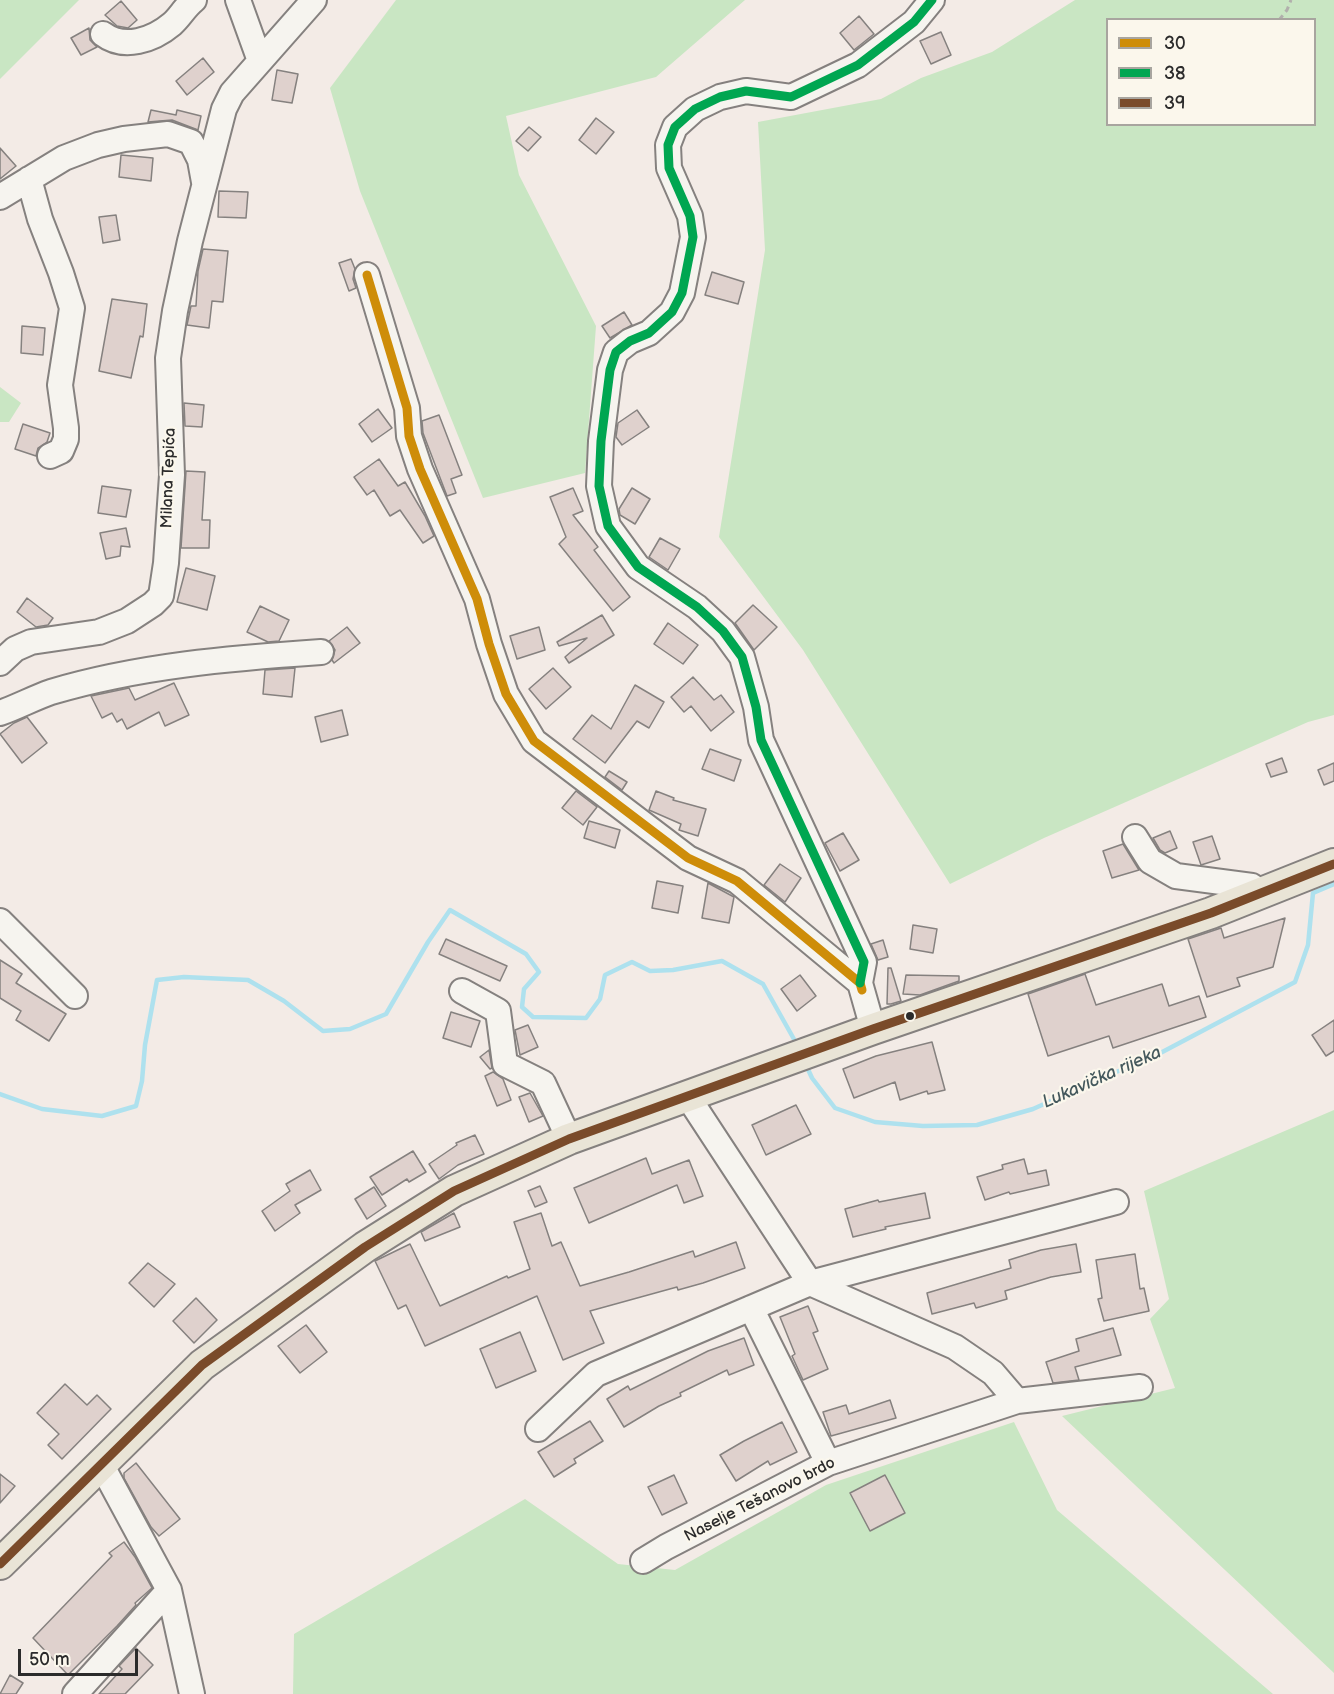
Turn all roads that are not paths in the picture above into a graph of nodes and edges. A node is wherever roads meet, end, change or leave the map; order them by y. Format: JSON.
{"nodes":[{"id":1,"x":194,"y":0,"type":"edge"},
{"id":2,"x":238,"y":0,"type":"edge"},
{"id":3,"x":314,"y":0,"type":"edge"},
{"id":4,"x":932,"y":0,"type":"edge"},
{"id":5,"x":104,"y":34,"type":"dead end"},
{"id":6,"x":260,"y":61,"type":"junction"},
{"id":7,"x":29,"y":179,"type":"junction"},
{"id":8,"x":204,"y":184,"type":"junction"},
{"id":9,"x":0,"y":197,"type":"edge"},
{"id":10,"x":367,"y":275,"type":"dead end"},
{"id":11,"x":50,"y":456,"type":"dead end"},
{"id":12,"x":321,"y":652,"type":"dead end"},
{"id":13,"x":0,"y":663,"type":"edge"},
{"id":14,"x":0,"y":713,"type":"edge"},
{"id":15,"x":1135,"y":837,"type":"dead end"},
{"id":16,"x":1334,"y":864,"type":"edge"},
{"id":17,"x":1263,"y":893,"type":"junction"},
{"id":18,"x":0,"y":921,"type":"edge"},
{"id":19,"x":860,"y":983,"type":"junction"},
{"id":20,"x":462,"y":991,"type":"dead end"},
{"id":21,"x":75,"y":996,"type":"dead end"},
{"id":22,"x":873,"y":1029,"type":"junction"},
{"id":23,"x":688,"y":1097,"type":"junction"},
{"id":24,"x":569,"y":1139,"type":"junction"},
{"id":25,"x":1116,"y":1202,"type":"dead end"},
{"id":26,"x":810,"y":1283,"type":"junction"},
{"id":27,"x":751,"y":1308,"type":"junction"},
{"id":28,"x":1140,"y":1387,"type":"dead end"},
{"id":29,"x":1017,"y":1401,"type":"junction"},
{"id":30,"x":538,"y":1429,"type":"dead end"},
{"id":31,"x":828,"y":1463,"type":"junction"},
{"id":32,"x":102,"y":1466,"type":"junction"},
{"id":33,"x":643,"y":1561,"type":"dead end"},
{"id":34,"x":0,"y":1564,"type":"edge"},
{"id":35,"x":170,"y":1590,"type":"junction"},
{"id":36,"x":189,"y":1692,"type":"edge"},
{"id":37,"x":75,"y":1694,"type":"edge"}],
"edges":[{"from":1,"to":5,"type":"street"},
{"from":2,"to":6,"type":"street"},
{"from":3,"to":6,"type":"street","name":"Milana Tepića"},
{"from":4,"to":19,"type":"street"},
{"from":6,"to":8,"type":"street","name":"Milana Tepića"},
{"from":7,"to":8,"type":"street","name":"Milana Tepića"},
{"from":7,"to":9,"type":"street","name":"Milana Tepića"},
{"from":7,"to":11,"type":"street"},
{"from":8,"to":13,"type":"street","name":"Milana Tepića"},
{"from":10,"to":19,"type":"street"},
{"from":12,"to":14,"type":"street"},
{"from":15,"to":17,"type":"street"},
{"from":16,"to":17,"type":"main road"},
{"from":17,"to":22,"type":"main road"},
{"from":18,"to":21,"type":"street"},
{"from":19,"to":22,"type":"street"},
{"from":20,"to":24,"type":"street"},
{"from":22,"to":23,"type":"main road"},
{"from":23,"to":24,"type":"main road"},
{"from":23,"to":26,"type":"street"},
{"from":24,"to":32,"type":"main road"},
{"from":25,"to":26,"type":"street"},
{"from":26,"to":27,"type":"street"},
{"from":26,"to":29,"type":"street"},
{"from":27,"to":30,"type":"street"},
{"from":27,"to":31,"type":"street"},
{"from":28,"to":29,"type":"street","name":"Naselje Tešanovo brdo"},
{"from":29,"to":31,"type":"street","name":"Naselje Tešanovo brdo"},
{"from":31,"to":33,"type":"street","name":"Naselje Tešanovo brdo"},
{"from":32,"to":34,"type":"main road"},
{"from":32,"to":35,"type":"street"},
{"from":35,"to":36,"type":"street"},
{"from":35,"to":37,"type":"street"}]}
